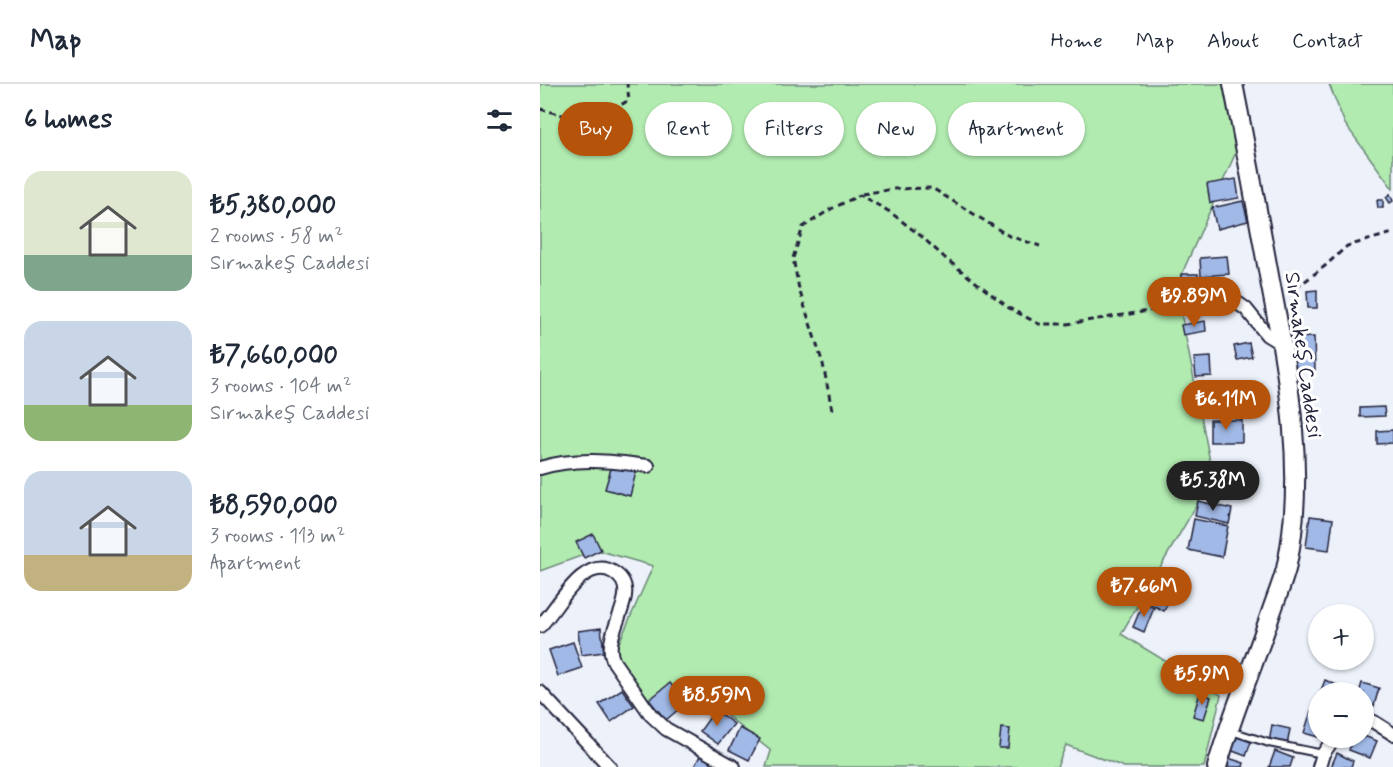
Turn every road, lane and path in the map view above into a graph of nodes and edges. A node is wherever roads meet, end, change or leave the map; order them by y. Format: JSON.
{"nodes":[{"id":1,"x":627,"y":84,"type":"edge"},
{"id":2,"x":1233,"y":84,"type":"edge"},
{"id":3,"x":540,"y":109,"type":"edge"},
{"id":4,"x":860,"y":195,"type":"junction"},
{"id":5,"x":1393,"y":233,"type":"edge"},
{"id":6,"x":1040,"y":246,"type":"dead end"},
{"id":7,"x":1275,"y":303,"type":"junction"},
{"id":8,"x":1179,"y":306,"type":"joint"},
{"id":9,"x":1282,"y":344,"type":"junction"},
{"id":10,"x":832,"y":410,"type":"dead end"},
{"id":11,"x":648,"y":466,"type":"dead end"},
{"id":12,"x":540,"y":468,"type":"edge"},
{"id":13,"x":540,"y":626,"type":"edge"},
{"id":14,"x":540,"y":692,"type":"edge"},
{"id":15,"x":1374,"y":722,"type":"edge"},
{"id":16,"x":1228,"y":730,"type":"junction"},
{"id":17,"x":1393,"y":734,"type":"edge"},
{"id":18,"x":1327,"y":748,"type":"edge"},
{"id":19,"x":1323,"y":754,"type":"junction"},
{"id":20,"x":610,"y":767,"type":"edge"},
{"id":21,"x":734,"y":767,"type":"edge"},
{"id":22,"x":1217,"y":767,"type":"edge"},
{"id":23,"x":1318,"y":767,"type":"edge"}],
"edges":[{"from":1,"to":3,"type":"path"},
{"from":2,"to":7,"type":"main road","name":"Sırmakeş Caddesi"},
{"from":4,"to":6,"type":"path"},
{"from":4,"to":8,"type":"path"},
{"from":4,"to":10,"type":"path"},
{"from":5,"to":7,"type":"path"},
{"from":7,"to":9,"type":"main road","name":"Sırmakeş Caddesi"},
{"from":8,"to":9,"type":"street"},
{"from":9,"to":16,"type":"main road","name":"Sırmakeş Caddesi"},
{"from":11,"to":12,"type":"street"},
{"from":13,"to":21,"type":"street"},
{"from":14,"to":20,"type":"street"},
{"from":15,"to":17,"type":"street"},
{"from":16,"to":19,"type":"lane"},
{"from":16,"to":22,"type":"main road","name":"Sırmakeş Caddesi"},
{"from":18,"to":19,"type":"street"},
{"from":19,"to":23,"type":"street"}]}
